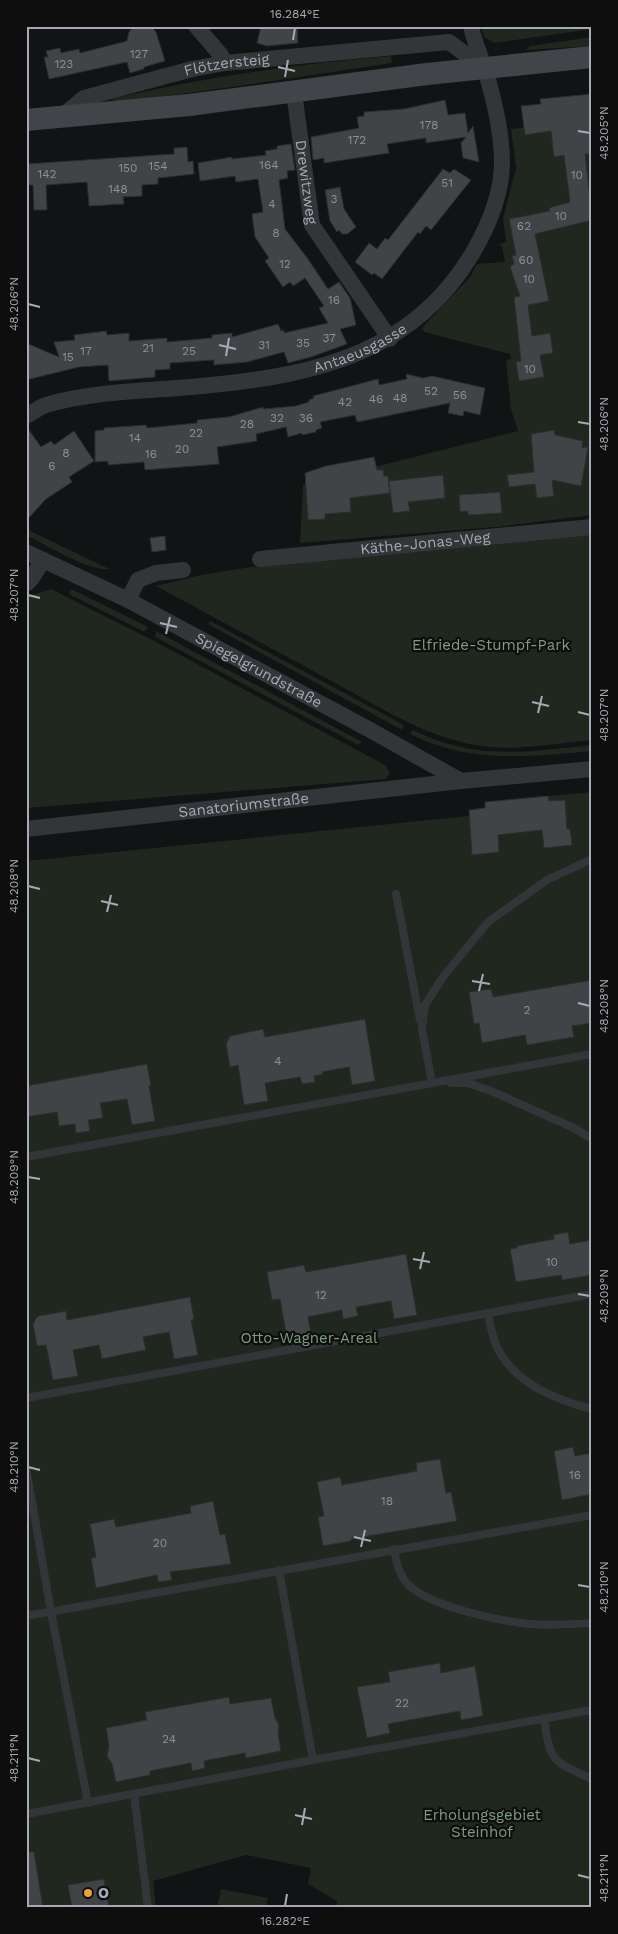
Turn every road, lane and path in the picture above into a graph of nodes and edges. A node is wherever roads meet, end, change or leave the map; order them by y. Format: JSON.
{"nodes":[{"id":1,"x":196,"y":26,"type":"edge"},
{"id":2,"x":471,"y":26,"type":"edge"},
{"id":3,"x":592,"y":57,"type":"edge"},
{"id":4,"x":225,"y":63,"type":"junction"},
{"id":5,"x":484,"y":68,"type":"junction"},
{"id":6,"x":294,"y":92,"type":"junction"},
{"id":7,"x":60,"y":118,"type":"junction"},
{"id":8,"x":26,"y":120,"type":"edge"},
{"id":9,"x":390,"y":339,"type":"junction"},
{"id":10,"x":26,"y":416,"type":"edge"},
{"id":11,"x":592,"y":527,"type":"edge"},
{"id":12,"x":26,"y":552,"type":"edge"},
{"id":13,"x":260,"y":559,"type":"dead end"},
{"id":14,"x":43,"y":560,"type":"junction"},
{"id":15,"x":183,"y":570,"type":"dead end"},
{"id":16,"x":26,"y":584,"type":"edge"},
{"id":17,"x":128,"y":600,"type":"junction"},
{"id":18,"x":592,"y":769,"type":"edge"},
{"id":19,"x":461,"y":781,"type":"junction"},
{"id":20,"x":26,"y":829,"type":"edge"},
{"id":21,"x":592,"y":859,"type":"edge"},
{"id":22,"x":396,"y":894,"type":"dead end"},
{"id":23,"x":422,"y":1029,"type":"junction"},
{"id":24,"x":592,"y":1054,"type":"edge"},
{"id":25,"x":432,"y":1083,"type":"junction"},
{"id":26,"x":592,"y":1139,"type":"edge"},
{"id":27,"x":26,"y":1157,"type":"edge"},
{"id":28,"x":592,"y":1294,"type":"edge"},
{"id":29,"x":488,"y":1314,"type":"junction"},
{"id":30,"x":26,"y":1398,"type":"edge"},
{"id":31,"x":592,"y":1409,"type":"edge"},
{"id":32,"x":26,"y":1466,"type":"edge"},
{"id":33,"x":592,"y":1515,"type":"edge"},
{"id":34,"x":394,"y":1549,"type":"junction"},
{"id":35,"x":279,"y":1570,"type":"junction"},
{"id":36,"x":51,"y":1612,"type":"junction"},
{"id":37,"x":26,"y":1616,"type":"edge"},
{"id":38,"x":592,"y":1623,"type":"edge"},
{"id":39,"x":592,"y":1710,"type":"edge"},
{"id":40,"x":544,"y":1718,"type":"junction"},
{"id":41,"x":313,"y":1760,"type":"junction"},
{"id":42,"x":592,"y":1778,"type":"edge"},
{"id":43,"x":134,"y":1794,"type":"junction"},
{"id":44,"x":88,"y":1803,"type":"junction"},
{"id":45,"x":26,"y":1814,"type":"edge"},
{"id":46,"x":148,"y":1908,"type":"edge"}],
"edges":[{"from":1,"to":4,"type":"street"},
{"from":2,"to":5,"type":"street","name":"Antaeusgasse"},
{"from":3,"to":5,"type":"main road"},
{"from":4,"to":5,"type":"street","name":"Flötzersteig"},
{"from":4,"to":7,"type":"street","name":"Flötzersteig"},
{"from":5,"to":6,"type":"main road"},
{"from":5,"to":9,"type":"street","name":"Antaeusgasse"},
{"from":6,"to":7,"type":"main road"},
{"from":6,"to":9,"type":"street","name":"Drewitzweg"},
{"from":7,"to":8,"type":"main road"},
{"from":9,"to":10,"type":"street","name":"Antaeusgasse"},
{"from":11,"to":13,"type":"street","name":"Käthe-Jonas-Weg"},
{"from":12,"to":14,"type":"street","name":"Spiegelgrundstraße"},
{"from":14,"to":16,"type":"street"},
{"from":14,"to":17,"type":"street","name":"Spiegelgrundstraße"},
{"from":15,"to":17,"type":"street"},
{"from":17,"to":19,"type":"street","name":"Spiegelgrundstraße"},
{"from":18,"to":19,"type":"street","name":"Sanatoriumstraße"},
{"from":19,"to":20,"type":"street","name":"Sanatoriumstraße"},
{"from":21,"to":23,"type":"lane"},
{"from":22,"to":23,"type":"lane"},
{"from":23,"to":25,"type":"lane"},
{"from":24,"to":25,"type":"lane"},
{"from":25,"to":26,"type":"lane"},
{"from":25,"to":27,"type":"lane"},
{"from":28,"to":29,"type":"lane"},
{"from":29,"to":30,"type":"lane"},
{"from":29,"to":31,"type":"lane"},
{"from":32,"to":36,"type":"lane"},
{"from":33,"to":34,"type":"lane"},
{"from":34,"to":35,"type":"lane"},
{"from":34,"to":38,"type":"lane"},
{"from":35,"to":36,"type":"lane"},
{"from":35,"to":41,"type":"lane"},
{"from":36,"to":37,"type":"lane"},
{"from":36,"to":44,"type":"lane"},
{"from":39,"to":40,"type":"lane"},
{"from":40,"to":41,"type":"lane"},
{"from":40,"to":42,"type":"lane"},
{"from":41,"to":43,"type":"lane"},
{"from":43,"to":44,"type":"lane"},
{"from":43,"to":46,"type":"lane"},
{"from":44,"to":45,"type":"lane"}]}
